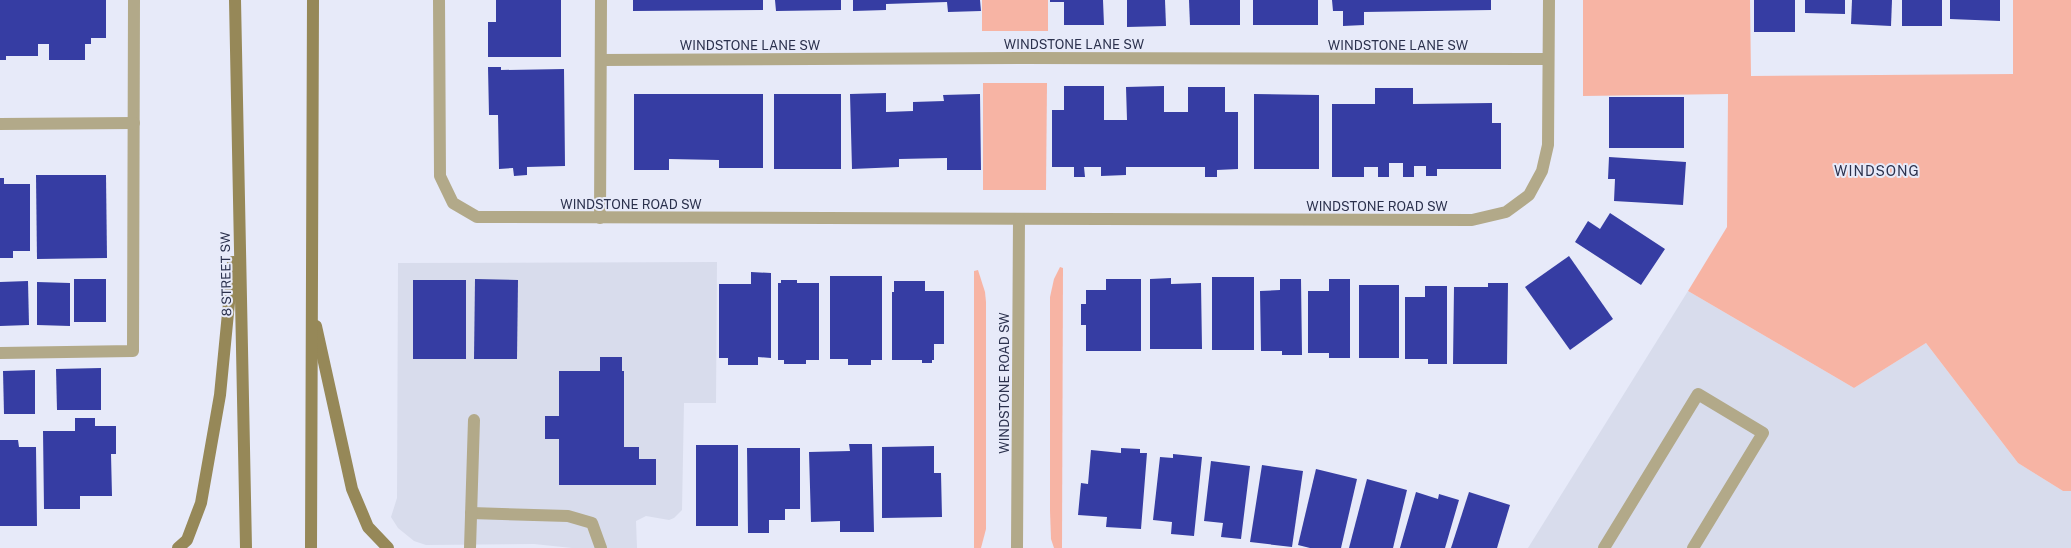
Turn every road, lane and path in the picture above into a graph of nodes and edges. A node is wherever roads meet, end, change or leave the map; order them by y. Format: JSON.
{"nodes":[{"id":1,"x":134,"y":0,"type":"edge"},
{"id":2,"x":235,"y":0,"type":"edge"},
{"id":3,"x":313,"y":0,"type":"edge"},
{"id":4,"x":439,"y":0,"type":"edge"},
{"id":5,"x":601,"y":0,"type":"edge"},
{"id":6,"x":1549,"y":0,"type":"edge"},
{"id":7,"x":1548,"y":59,"type":"junction"},
{"id":8,"x":601,"y":60,"type":"junction"},
{"id":9,"x":134,"y":123,"type":"junction"},
{"id":10,"x":0,"y":124,"type":"edge"},
{"id":11,"x":239,"y":209,"type":"junction"},
{"id":12,"x":600,"y":218,"type":"junction"},
{"id":13,"x":1019,"y":219,"type":"junction"},
{"id":14,"x":311,"y":303,"type":"junction"},
{"id":15,"x":0,"y":353,"type":"edge"},
{"id":16,"x":474,"y":420,"type":"dead end"},
{"id":17,"x":471,"y":513,"type":"junction"},
{"id":18,"x":178,"y":548,"type":"edge"},
{"id":19,"x":246,"y":548,"type":"edge"},
{"id":20,"x":311,"y":548,"type":"edge"},
{"id":21,"x":388,"y":548,"type":"edge"},
{"id":22,"x":470,"y":548,"type":"edge"},
{"id":23,"x":601,"y":548,"type":"edge"},
{"id":24,"x":1017,"y":548,"type":"edge"},
{"id":25,"x":1604,"y":548,"type":"edge"},
{"id":26,"x":1693,"y":548,"type":"edge"}],
"edges":[{"from":1,"to":9,"type":"street"},
{"from":2,"to":11,"type":"main road","name":"8 STREET SW"},
{"from":3,"to":14,"type":"main road"},
{"from":4,"to":12,"type":"street","name":"WINDSTONE ROAD SW"},
{"from":5,"to":8,"type":"street"},
{"from":6,"to":7,"type":"street","name":"WINDSTONE ROAD SW"},
{"from":7,"to":8,"type":"street","name":"WINDSTONE LANE SW"},
{"from":7,"to":13,"type":"street","name":"WINDSTONE ROAD SW"},
{"from":8,"to":12,"type":"street"},
{"from":9,"to":10,"type":"street"},
{"from":9,"to":15,"type":"street"},
{"from":11,"to":18,"type":"main road"},
{"from":11,"to":19,"type":"main road","name":"8 STREET SW"},
{"from":12,"to":13,"type":"street","name":"WINDSTONE ROAD SW"},
{"from":13,"to":24,"type":"street","name":"WINDSTONE ROAD SW"},
{"from":14,"to":20,"type":"main road"},
{"from":14,"to":21,"type":"main road"},
{"from":16,"to":17,"type":"street"},
{"from":17,"to":22,"type":"street"},
{"from":17,"to":23,"type":"street"},
{"from":25,"to":26,"type":"street"}]}
